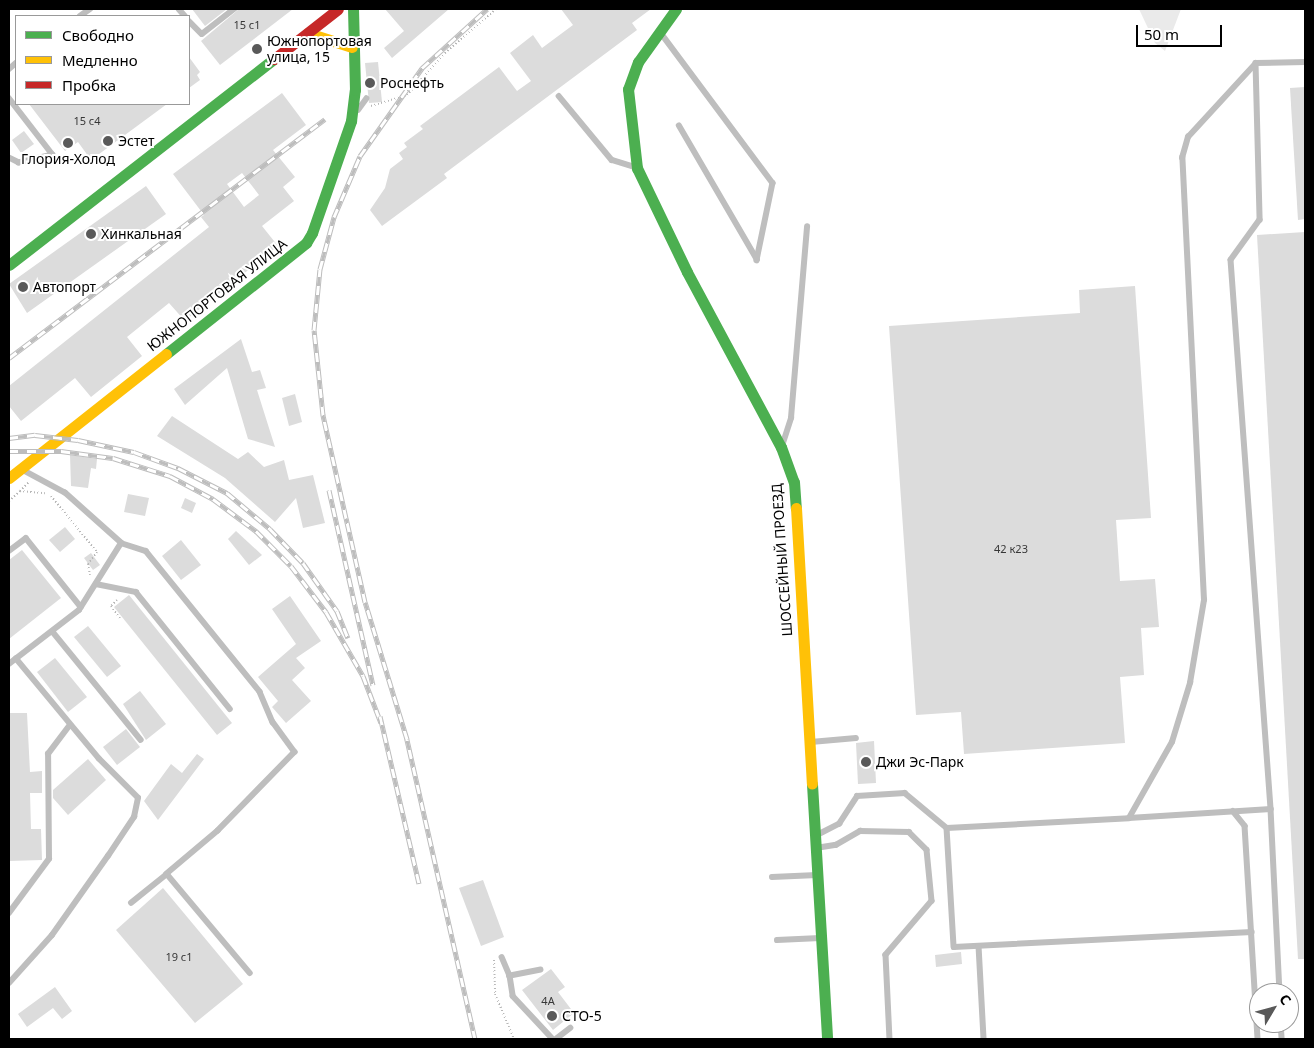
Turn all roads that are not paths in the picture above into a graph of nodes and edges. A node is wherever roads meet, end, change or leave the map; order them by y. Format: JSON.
{"nodes":[{"id":1,"x":234,"y":9,"type":"edge"},
{"id":2,"x":338,"y":9,"type":"edge"},
{"id":3,"x":353,"y":9,"type":"edge"},
{"id":4,"x":676,"y":9,"type":"edge"},
{"id":5,"x":190,"y":22,"type":"edge"},
{"id":6,"x":660,"y":31,"type":"junction"},
{"id":7,"x":308,"y":33,"type":"junction"},
{"id":8,"x":352,"y":47,"type":"junction"},
{"id":9,"x":1305,"y":62,"type":"edge"},
{"id":10,"x":1256,"y":63,"type":"junction"},
{"id":11,"x":559,"y":96,"type":"dead end"},
{"id":12,"x":9,"y":98,"type":"edge"},
{"id":13,"x":365,"y":100,"type":"road end"},
{"id":14,"x":351,"y":120,"type":"junction"},
{"id":15,"x":679,"y":126,"type":"dead end"},
{"id":16,"x":9,"y":158,"type":"edge"},
{"id":17,"x":637,"y":168,"type":"junction"},
{"id":18,"x":806,"y":227,"type":"dead end"},
{"id":19,"x":9,"y":265,"type":"edge"},
{"id":20,"x":781,"y":447,"type":"junction"},
{"id":21,"x":20,"y":469,"type":"junction"},
{"id":22,"x":9,"y":478,"type":"edge"},
{"id":23,"x":121,"y":544,"type":"junction"},
{"id":24,"x":9,"y":551,"type":"edge"},
{"id":25,"x":96,"y":584,"type":"junction"},
{"id":26,"x":81,"y":607,"type":"junction"},
{"id":27,"x":53,"y":632,"type":"junction"},
{"id":28,"x":16,"y":659,"type":"junction"},
{"id":29,"x":9,"y":664,"type":"edge"},
{"id":30,"x":230,"y":709,"type":"dead end"},
{"id":31,"x":70,"y":725,"type":"junction"},
{"id":32,"x":856,"y":738,"type":"dead end"},
{"id":33,"x":141,"y":740,"type":"dead end"},
{"id":34,"x":809,"y":742,"type":"junction"},
{"id":35,"x":1272,"y":809,"type":"junction"},
{"id":36,"x":1233,"y":811,"type":"junction"},
{"id":37,"x":1129,"y":818,"type":"junction"},
{"id":38,"x":947,"y":828,"type":"junction"},
{"id":39,"x":816,"y":835,"type":"junction"},
{"id":40,"x":816,"y":848,"type":"junction"},
{"id":41,"x":167,"y":874,"type":"junction"},
{"id":42,"x":817,"y":875,"type":"junction"},
{"id":43,"x":772,"y":877,"type":"dead end"},
{"id":44,"x":131,"y":903,"type":"dead end"},
{"id":45,"x":9,"y":913,"type":"edge"},
{"id":46,"x":1252,"y":932,"type":"junction"},
{"id":47,"x":821,"y":938,"type":"junction"},
{"id":48,"x":777,"y":940,"type":"dead end"},
{"id":49,"x":978,"y":946,"type":"junction"},
{"id":50,"x":502,"y":957,"type":"road end"},
{"id":51,"x":541,"y":970,"type":"dead end"},
{"id":52,"x":250,"y":973,"type":"dead end"},
{"id":53,"x":510,"y":976,"type":"junction"},
{"id":54,"x":9,"y":983,"type":"edge"},
{"id":55,"x":1280,"y":983,"type":"edge"},
{"id":56,"x":570,"y":1028,"type":"dead end"},
{"id":57,"x":555,"y":1039,"type":"edge"},
{"id":58,"x":828,"y":1039,"type":"edge"},
{"id":59,"x":890,"y":1039,"type":"edge"},
{"id":60,"x":984,"y":1039,"type":"edge"},
{"id":61,"x":1258,"y":1039,"type":"edge"}],
"edges":[{"from":1,"to":5,"type":"lane"},
{"from":2,"to":7,"type":"street"},
{"from":3,"to":8,"type":"street","name":"ЮЖНОПОРТОВАЯ УЛИЦА"},
{"from":4,"to":6,"type":"street","name":"ШОССЕЙНЫЙ ПРОЕЗД"},
{"from":6,"to":15,"type":"lane"},
{"from":6,"to":17,"type":"street","name":"ШОССЕЙНЫЙ ПРОЕЗД"},
{"from":7,"to":8,"type":"street"},
{"from":7,"to":19,"type":"street"},
{"from":8,"to":14,"type":"street","name":"ЮЖНОПОРТОВАЯ УЛИЦА"},
{"from":9,"to":10,"type":"lane"},
{"from":10,"to":35,"type":"lane"},
{"from":10,"to":37,"type":"lane"},
{"from":11,"to":17,"type":"lane"},
{"from":12,"to":16,"type":"lane"},
{"from":13,"to":14,"type":"lane"},
{"from":14,"to":21,"type":"street","name":"ЮЖНОПОРТОВАЯ УЛИЦА"},
{"from":17,"to":20,"type":"street","name":"ШОССЕЙНЫЙ ПРОЕЗД"},
{"from":18,"to":20,"type":"lane"},
{"from":20,"to":34,"type":"street","name":"ШОССЕЙНЫЙ ПРОЕЗД"},
{"from":21,"to":22,"type":"street","name":"ЮЖНОПОРТОВАЯ УЛИЦА"},
{"from":21,"to":23,"type":"lane"},
{"from":23,"to":25,"type":"lane"},
{"from":23,"to":41,"type":"lane"},
{"from":24,"to":26,"type":"lane"},
{"from":25,"to":26,"type":"lane"},
{"from":25,"to":30,"type":"lane"},
{"from":26,"to":27,"type":"lane"},
{"from":27,"to":28,"type":"lane"},
{"from":27,"to":33,"type":"lane"},
{"from":28,"to":29,"type":"lane"},
{"from":28,"to":31,"type":"lane"},
{"from":31,"to":45,"type":"lane"},
{"from":31,"to":54,"type":"lane"},
{"from":32,"to":34,"type":"lane"},
{"from":34,"to":39,"type":"street","name":"ШОССЕЙНЫЙ ПРОЕЗД"},
{"from":35,"to":36,"type":"lane"},
{"from":35,"to":55,"type":"lane"},
{"from":36,"to":37,"type":"lane"},
{"from":36,"to":46,"type":"lane"},
{"from":37,"to":38,"type":"lane"},
{"from":38,"to":39,"type":"lane"},
{"from":38,"to":49,"type":"lane"},
{"from":39,"to":40,"type":"street","name":"ШОССЕЙНЫЙ ПРОЕЗД"},
{"from":40,"to":42,"type":"street","name":"ШОССЕЙНЫЙ ПРОЕЗД"},
{"from":40,"to":59,"type":"lane"},
{"from":41,"to":44,"type":"lane"},
{"from":41,"to":52,"type":"lane"},
{"from":42,"to":43,"type":"lane"},
{"from":42,"to":47,"type":"street","name":"ШОССЕЙНЫЙ ПРОЕЗД"},
{"from":46,"to":49,"type":"lane"},
{"from":46,"to":61,"type":"lane"},
{"from":47,"to":48,"type":"lane"},
{"from":47,"to":58,"type":"street","name":"ШОССЕЙНЫЙ ПРОЕЗД"},
{"from":49,"to":60,"type":"lane"},
{"from":50,"to":53,"type":"lane"},
{"from":51,"to":53,"type":"lane"},
{"from":53,"to":57,"type":"lane"},
{"from":56,"to":57,"type":"lane"}]}
